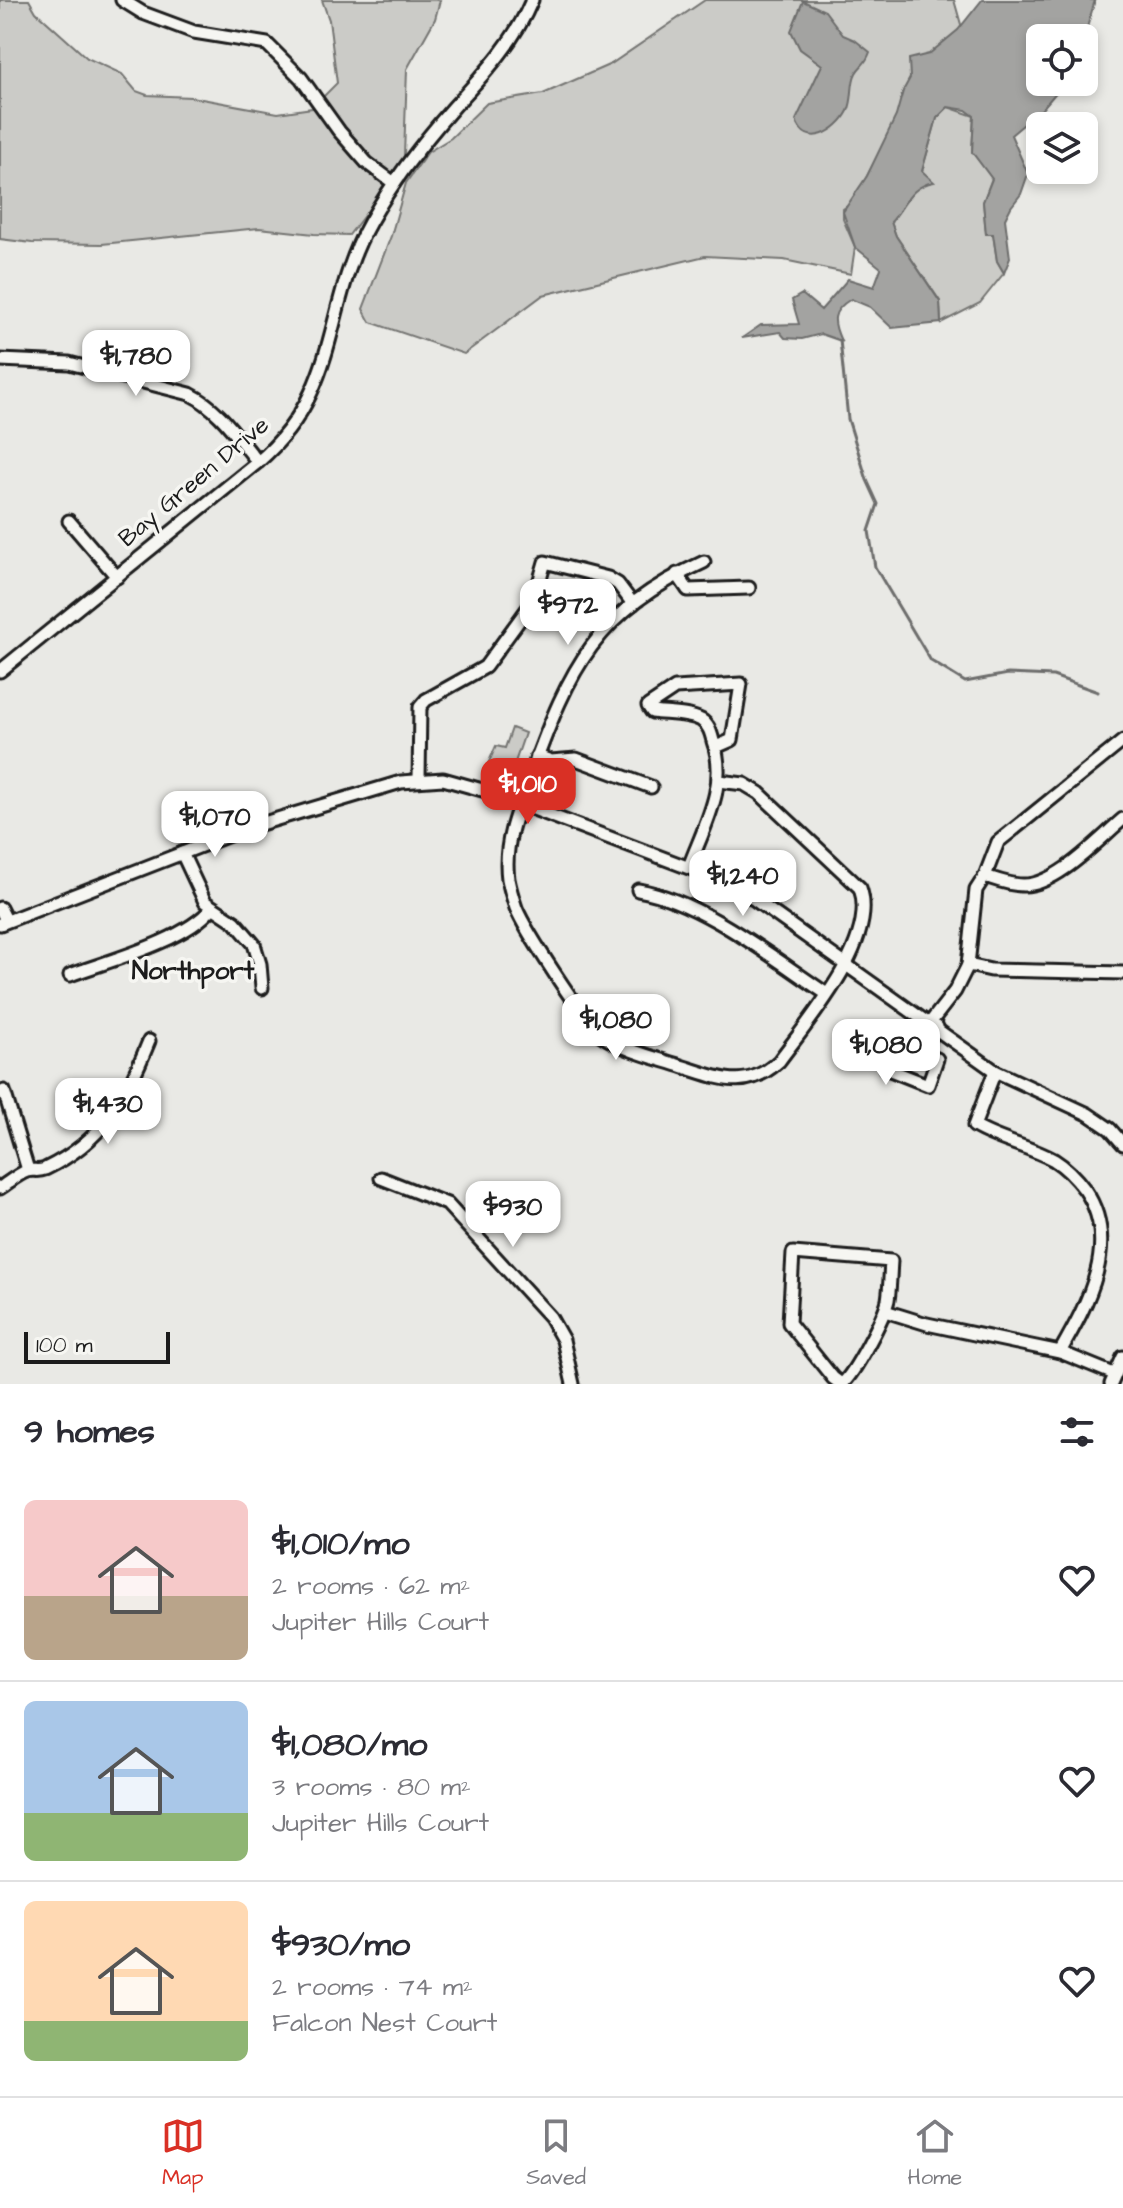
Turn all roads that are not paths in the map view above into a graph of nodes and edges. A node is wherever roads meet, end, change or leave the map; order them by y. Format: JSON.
{"nodes":[{"id":1,"x":122,"y":0,"type":"edge"},
{"id":2,"x":532,"y":0,"type":"edge"},
{"id":3,"x":394,"y":183,"type":"junction"},
{"id":4,"x":0,"y":360,"type":"edge"},
{"id":5,"x":258,"y":462,"type":"junction"},
{"id":6,"x":69,"y":521,"type":"dead end"},
{"id":7,"x":704,"y":562,"type":"dead end"},
{"id":8,"x":677,"y":574,"type":"junction"},
{"id":9,"x":117,"y":577,"type":"junction"},
{"id":10,"x":749,"y":588,"type":"dead end"},
{"id":11,"x":633,"y":604,"type":"junction"},
{"id":12,"x":0,"y":671,"type":"edge"},
{"id":13,"x":1123,"y":741,"type":"edge"},
{"id":14,"x":716,"y":747,"type":"junction"},
{"id":15,"x":537,"y":756,"type":"junction"},
{"id":16,"x":419,"y":779,"type":"junction"},
{"id":17,"x":719,"y":781,"type":"junction"},
{"id":18,"x":651,"y":787,"type":"dead end"},
{"id":19,"x":519,"y":804,"type":"junction"},
{"id":20,"x":1123,"y":819,"type":"edge"},
{"id":21,"x":182,"y":853,"type":"junction"},
{"id":22,"x":689,"y":867,"type":"junction"},
{"id":23,"x":985,"y":876,"type":"junction"},
{"id":24,"x":638,"y":890,"type":"dead end"},
{"id":25,"x":0,"y":908,"type":"edge"},
{"id":26,"x":212,"y":908,"type":"junction"},
{"id":27,"x":3,"y":922,"type":"edge"},
{"id":28,"x":847,"y":964,"type":"junction"},
{"id":29,"x":968,"y":965,"type":"junction"},
{"id":30,"x":1123,"y":973,"type":"edge"},
{"id":31,"x":70,"y":975,"type":"dead end"},
{"id":32,"x":262,"y":988,"type":"dead end"},
{"id":33,"x":827,"y":994,"type":"junction"},
{"id":34,"x":934,"y":1025,"type":"junction"},
{"id":35,"x":149,"y":1041,"type":"dead end"},
{"id":36,"x":921,"y":1053,"type":"junction"},
{"id":37,"x":995,"y":1071,"type":"junction"},
{"id":38,"x":4,"y":1091,"type":"dead end"},
{"id":39,"x":1123,"y":1144,"type":"edge"},
{"id":40,"x":28,"y":1170,"type":"junction"},
{"id":41,"x":381,"y":1178,"type":"dead end"},
{"id":42,"x":0,"y":1188,"type":"edge"},
{"id":43,"x":885,"y":1311,"type":"junction"},
{"id":44,"x":1060,"y":1352,"type":"junction"},
{"id":45,"x":1123,"y":1357,"type":"edge"},
{"id":46,"x":1112,"y":1379,"type":"edge"},
{"id":47,"x":573,"y":1384,"type":"edge"},
{"id":48,"x":841,"y":1384,"type":"edge"}],
"edges":[{"from":1,"to":3,"type":"street"},
{"from":2,"to":3,"type":"street","name":"Bay Green Drive"},
{"from":3,"to":5,"type":"street","name":"Bay Green Drive"},
{"from":4,"to":5,"type":"street"},
{"from":5,"to":9,"type":"street","name":"Bay Green Drive"},
{"from":6,"to":9,"type":"street"},
{"from":7,"to":8,"type":"street"},
{"from":8,"to":10,"type":"street"},
{"from":8,"to":11,"type":"street"},
{"from":9,"to":12,"type":"street","name":"Bay Green Drive"},
{"from":11,"to":15,"type":"street"},
{"from":11,"to":16,"type":"street"},
{"from":13,"to":23,"type":"street"},
{"from":14,"to":14,"type":"street"},
{"from":14,"to":17,"type":"street"},
{"from":15,"to":18,"type":"street"},
{"from":15,"to":19,"type":"street"},
{"from":16,"to":19,"type":"street"},
{"from":16,"to":21,"type":"street"},
{"from":17,"to":22,"type":"street"},
{"from":17,"to":28,"type":"street"},
{"from":19,"to":22,"type":"street"},
{"from":19,"to":33,"type":"street"},
{"from":20,"to":23,"type":"street"},
{"from":21,"to":26,"type":"street"},
{"from":21,"to":27,"type":"street"},
{"from":22,"to":28,"type":"street"},
{"from":23,"to":29,"type":"street"},
{"from":24,"to":33,"type":"street"},
{"from":25,"to":27,"type":"street"},
{"from":26,"to":31,"type":"street"},
{"from":26,"to":32,"type":"street"},
{"from":28,"to":33,"type":"street"},
{"from":28,"to":34,"type":"street"},
{"from":29,"to":30,"type":"street"},
{"from":29,"to":34,"type":"street"},
{"from":34,"to":36,"type":"street"},
{"from":34,"to":37,"type":"street"},
{"from":35,"to":40,"type":"street"},
{"from":36,"to":36,"type":"street"},
{"from":37,"to":39,"type":"street"},
{"from":37,"to":44,"type":"street"},
{"from":38,"to":40,"type":"street"},
{"from":40,"to":42,"type":"street"},
{"from":41,"to":47,"type":"street"},
{"from":43,"to":44,"type":"street"},
{"from":43,"to":48,"type":"street"},
{"from":43,"to":48,"type":"street"},
{"from":44,"to":46,"type":"street"},
{"from":45,"to":46,"type":"street"}]}
